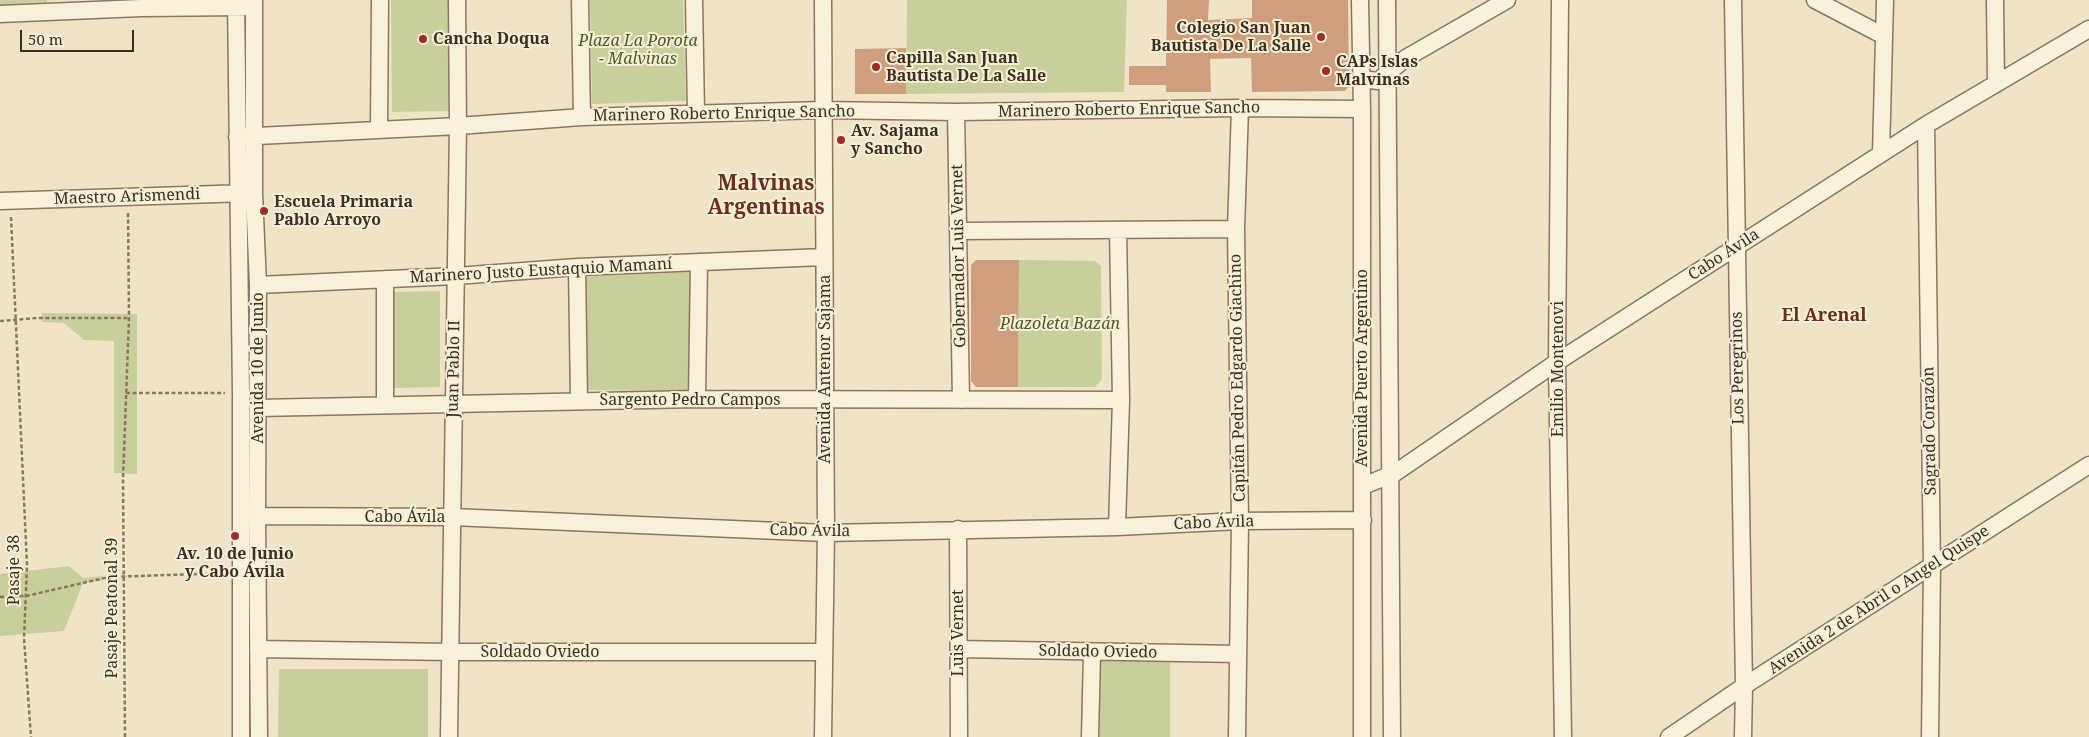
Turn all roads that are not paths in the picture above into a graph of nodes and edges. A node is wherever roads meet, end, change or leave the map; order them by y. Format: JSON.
{"nodes":[{"id":1,"x":380,"y":0,"type":"edge"},
{"id":2,"x":457,"y":0,"type":"edge"},
{"id":3,"x":580,"y":0,"type":"edge"},
{"id":4,"x":694,"y":0,"type":"edge"},
{"id":5,"x":822,"y":0,"type":"edge"},
{"id":6,"x":1360,"y":0,"type":"edge"},
{"id":7,"x":1387,"y":0,"type":"edge"},
{"id":8,"x":1507,"y":0,"type":"edge"},
{"id":9,"x":1560,"y":0,"type":"edge"},
{"id":10,"x":1733,"y":0,"type":"edge"},
{"id":11,"x":1815,"y":0,"type":"edge"},
{"id":12,"x":1885,"y":0,"type":"edge"},
{"id":13,"x":1995,"y":0,"type":"edge"},
{"id":14,"x":141,"y":4,"type":"edge"},
{"id":15,"x":236,"y":4,"type":"edge"},
{"id":16,"x":254,"y":4,"type":"edge"},
{"id":17,"x":52,"y":6,"type":"edge"},
{"id":18,"x":0,"y":14,"type":"edge"},
{"id":19,"x":2089,"y":29,"type":"edge"},
{"id":20,"x":1884,"y":36,"type":"junction"},
{"id":21,"x":1388,"y":73,"type":"junction"},
{"id":22,"x":1361,"y":80,"type":"junction"},
{"id":23,"x":1996,"y":84,"type":"junction"},
{"id":24,"x":1240,"y":108,"type":"junction"},
{"id":25,"x":1362,"y":109,"type":"junction"},
{"id":26,"x":822,"y":110,"type":"junction"},
{"id":27,"x":956,"y":112,"type":"junction"},
{"id":28,"x":696,"y":113,"type":"junction"},
{"id":29,"x":582,"y":117,"type":"junction"},
{"id":30,"x":1926,"y":125,"type":"junction"},
{"id":31,"x":458,"y":126,"type":"junction"},
{"id":32,"x":379,"y":129,"type":"junction"},
{"id":33,"x":237,"y":136,"type":"junction"},
{"id":34,"x":254,"y":136,"type":"junction"},
{"id":35,"x":1881,"y":154,"type":"junction"},
{"id":36,"x":254,"y":193,"type":"junction"},
{"id":37,"x":237,"y":194,"type":"junction"},
{"id":38,"x":5,"y":201,"type":"edge"},
{"id":39,"x":1236,"y":228,"type":"junction"},
{"id":40,"x":958,"y":230,"type":"junction"},
{"id":41,"x":1118,"y":230,"type":"junction"},
{"id":42,"x":1736,"y":247,"type":"junction"},
{"id":43,"x":824,"y":257,"type":"junction"},
{"id":44,"x":699,"y":262,"type":"junction"},
{"id":45,"x":577,"y":267,"type":"junction"},
{"id":46,"x":456,"y":276,"type":"junction"},
{"id":47,"x":385,"y":279,"type":"junction"},
{"id":48,"x":258,"y":285,"type":"junction"},
{"id":49,"x":1557,"y":362,"type":"junction"},
{"id":50,"x":697,"y":399,"type":"junction"},
{"id":51,"x":825,"y":399,"type":"junction"},
{"id":52,"x":961,"y":400,"type":"junction"},
{"id":53,"x":1121,"y":400,"type":"junction"},
{"id":54,"x":579,"y":401,"type":"junction"},
{"id":55,"x":454,"y":404,"type":"junction"},
{"id":56,"x":385,"y":405,"type":"junction"},
{"id":57,"x":258,"y":408,"type":"junction"},
{"id":58,"x":2089,"y":465,"type":"edge"},
{"id":59,"x":1390,"y":475,"type":"junction"},
{"id":60,"x":1362,"y":486,"type":"junction"},
{"id":61,"x":257,"y":516,"type":"junction"},
{"id":62,"x":452,"y":517,"type":"junction"},
{"id":63,"x":1362,"y":520,"type":"junction"},
{"id":64,"x":1240,"y":521,"type":"junction"},
{"id":65,"x":1118,"y":527,"type":"junction"},
{"id":66,"x":958,"y":529,"type":"junction"},
{"id":67,"x":826,"y":532,"type":"junction"},
{"id":68,"x":1932,"y":566,"type":"junction"},
{"id":69,"x":258,"y":649,"type":"junction"},
{"id":70,"x":959,"y":649,"type":"junction"},
{"id":71,"x":450,"y":652,"type":"junction"},
{"id":72,"x":823,"y":652,"type":"junction"},
{"id":73,"x":1092,"y":653,"type":"junction"},
{"id":74,"x":1237,"y":654,"type":"junction"},
{"id":75,"x":1744,"y":686,"type":"junction"},
{"id":76,"x":241,"y":737,"type":"edge"},
{"id":77,"x":259,"y":737,"type":"edge"},
{"id":78,"x":450,"y":737,"type":"edge"},
{"id":79,"x":823,"y":737,"type":"edge"},
{"id":80,"x":959,"y":737,"type":"edge"},
{"id":81,"x":1090,"y":737,"type":"edge"},
{"id":82,"x":1237,"y":737,"type":"edge"},
{"id":83,"x":1362,"y":737,"type":"edge"},
{"id":84,"x":1392,"y":737,"type":"edge"},
{"id":85,"x":1563,"y":737,"type":"edge"},
{"id":86,"x":1670,"y":737,"type":"edge"},
{"id":87,"x":1743,"y":737,"type":"edge"},
{"id":88,"x":1930,"y":737,"type":"edge"}],
"edges":[{"from":1,"to":32,"type":"street"},
{"from":2,"to":31,"type":"street","name":"Juan Pablo II"},
{"from":3,"to":29,"type":"street"},
{"from":4,"to":28,"type":"street"},
{"from":5,"to":26,"type":"street","name":"Avenida Antenor Sajama"},
{"from":6,"to":22,"type":"street","name":"Avenida Puerto Argentino"},
{"from":7,"to":21,"type":"street","name":"Avenida Puerto Argentino"},
{"from":8,"to":21,"type":"street"},
{"from":9,"to":49,"type":"street","name":"Emilio Montenovi"},
{"from":10,"to":42,"type":"street","name":"Los Peregrinos"},
{"from":11,"to":20,"type":"street"},
{"from":12,"to":20,"type":"street"},
{"from":13,"to":23,"type":"street"},
{"from":14,"to":15,"type":"street"},
{"from":14,"to":17,"type":"street"},
{"from":15,"to":16,"type":"street"},
{"from":15,"to":33,"type":"street","name":"Avenida 10 de Junio"},
{"from":16,"to":34,"type":"street","name":"Avenida 10 de Junio"},
{"from":17,"to":18,"type":"street"},
{"from":19,"to":23,"type":"street","name":"Cabo Ávila"},
{"from":20,"to":35,"type":"street"},
{"from":21,"to":22,"type":"street"},
{"from":21,"to":59,"type":"street","name":"Avenida Puerto Argentino"},
{"from":22,"to":25,"type":"street","name":"Avenida Puerto Argentino"},
{"from":23,"to":30,"type":"street","name":"Cabo Ávila"},
{"from":24,"to":25,"type":"street","name":"Marinero Roberto Enrique Sancho"},
{"from":24,"to":27,"type":"street","name":"Marinero Roberto Enrique Sancho"},
{"from":24,"to":39,"type":"street","name":"Capitán Pedro Edgardo Giachino"},
{"from":25,"to":60,"type":"street","name":"Avenida Puerto Argentino"},
{"from":26,"to":27,"type":"street","name":"Marinero Roberto Enrique Sancho"},
{"from":26,"to":28,"type":"street","name":"Marinero Roberto Enrique Sancho"},
{"from":26,"to":43,"type":"street","name":"Avenida Antenor Sajama"},
{"from":27,"to":40,"type":"street","name":"Gobernador Luis Vernet"},
{"from":28,"to":29,"type":"street","name":"Marinero Roberto Enrique Sancho"},
{"from":29,"to":31,"type":"street","name":"Marinero Roberto Enrique Sancho"},
{"from":30,"to":35,"type":"street","name":"Cabo Ávila"},
{"from":30,"to":68,"type":"street","name":"Sagrado Corazón"},
{"from":31,"to":32,"type":"street","name":"Marinero Roberto Enrique Sancho"},
{"from":31,"to":46,"type":"street","name":"Juan Pablo II"},
{"from":32,"to":34,"type":"street","name":"Marinero Roberto Enrique Sancho"},
{"from":33,"to":34,"type":"street","name":"Marinero Roberto Enrique Sancho"},
{"from":33,"to":37,"type":"street","name":"Avenida 10 de Junio"},
{"from":34,"to":36,"type":"street","name":"Avenida 10 de Junio"},
{"from":35,"to":42,"type":"street","name":"Cabo Ávila"},
{"from":36,"to":37,"type":"street","name":"Maestro Arismendi"},
{"from":36,"to":48,"type":"street","name":"Avenida 10 de Junio"},
{"from":37,"to":38,"type":"street","name":"Maestro Arismendi"},
{"from":37,"to":76,"type":"street","name":"Avenida 10 de Junio"},
{"from":39,"to":41,"type":"street"},
{"from":39,"to":64,"type":"street","name":"Capitán Pedro Edgardo Giachino"},
{"from":40,"to":41,"type":"street"},
{"from":40,"to":52,"type":"street","name":"Gobernador Luis Vernet"},
{"from":41,"to":53,"type":"street"},
{"from":42,"to":49,"type":"street","name":"Cabo Ávila"},
{"from":42,"to":75,"type":"street","name":"Los Peregrinos"},
{"from":43,"to":44,"type":"street","name":"Marinero Justo Eustaquio Mamaní"},
{"from":43,"to":51,"type":"street","name":"Avenida Antenor Sajama"},
{"from":44,"to":45,"type":"street","name":"Marinero Justo Eustaquio Mamaní"},
{"from":44,"to":50,"type":"street"},
{"from":45,"to":46,"type":"street","name":"Marinero Justo Eustaquio Mamaní"},
{"from":45,"to":54,"type":"street"},
{"from":46,"to":47,"type":"street","name":"Marinero Justo Eustaquio Mamaní"},
{"from":46,"to":55,"type":"street","name":"Juan Pablo II"},
{"from":47,"to":48,"type":"street","name":"Marinero Justo Eustaquio Mamaní"},
{"from":47,"to":56,"type":"street"},
{"from":48,"to":57,"type":"street","name":"Avenida 10 de Junio"},
{"from":49,"to":59,"type":"street","name":"Cabo Ávila"},
{"from":49,"to":85,"type":"street","name":"Emilio Montenovi"},
{"from":50,"to":51,"type":"street","name":"Sargento Pedro Campos"},
{"from":50,"to":54,"type":"street","name":"Sargento Pedro Campos"},
{"from":51,"to":52,"type":"street","name":"Sargento Pedro Campos"},
{"from":51,"to":67,"type":"street","name":"Avenida Antenor Sajama"},
{"from":52,"to":53,"type":"street","name":"Sargento Pedro Campos"},
{"from":53,"to":65,"type":"street"},
{"from":54,"to":55,"type":"street","name":"Sargento Pedro Campos"},
{"from":55,"to":56,"type":"street","name":"Sargento Pedro Campos"},
{"from":55,"to":62,"type":"street","name":"Juan Pablo II"},
{"from":56,"to":57,"type":"street","name":"Sargento Pedro Campos"},
{"from":57,"to":61,"type":"street","name":"Avenida 10 de Junio"},
{"from":58,"to":68,"type":"street","name":"Avenida 2 de Abril o Angel Quispe"},
{"from":59,"to":60,"type":"street","name":"Cabo Ávila"},
{"from":59,"to":84,"type":"street","name":"Avenida Puerto Argentino"},
{"from":60,"to":63,"type":"street","name":"Avenida Puerto Argentino"},
{"from":61,"to":62,"type":"street","name":"Cabo Ávila"},
{"from":61,"to":69,"type":"street","name":"Avenida 10 de Junio"},
{"from":62,"to":67,"type":"street","name":"Cabo Ávila"},
{"from":62,"to":71,"type":"street","name":"Juan Pablo II"},
{"from":63,"to":64,"type":"street","name":"Cabo Ávila"},
{"from":63,"to":83,"type":"street","name":"Avenida Puerto Argentino"},
{"from":64,"to":65,"type":"street","name":"Cabo Ávila"},
{"from":64,"to":74,"type":"street","name":"Capitán Pedro Edgardo Giachino"},
{"from":65,"to":66,"type":"street","name":"Cabo Ávila"},
{"from":66,"to":67,"type":"street","name":"Cabo Ávila"},
{"from":66,"to":70,"type":"street","name":"Luis Vernet"},
{"from":67,"to":72,"type":"street","name":"Avenida Antenor Sajama"},
{"from":68,"to":75,"type":"street","name":"Avenida 2 de Abril o Angel Quispe"},
{"from":68,"to":88,"type":"street","name":"Sagrado Corazón"},
{"from":69,"to":71,"type":"street","name":"Soldado Oviedo"},
{"from":69,"to":77,"type":"street","name":"Avenida 10 de Junio"},
{"from":70,"to":73,"type":"street","name":"Soldado Oviedo"},
{"from":70,"to":80,"type":"street","name":"Luis Vernet"},
{"from":71,"to":72,"type":"street","name":"Soldado Oviedo"},
{"from":71,"to":78,"type":"street","name":"Juan Pablo II"},
{"from":72,"to":79,"type":"street","name":"Avenida Antenor Sajama"},
{"from":73,"to":74,"type":"street","name":"Soldado Oviedo"},
{"from":73,"to":81,"type":"street"},
{"from":74,"to":82,"type":"street","name":"Capitán Pedro Edgardo Giachino"},
{"from":75,"to":86,"type":"street","name":"Avenida 2 de Abril o Angel Quispe"},
{"from":75,"to":87,"type":"street","name":"Los Peregrinos"}]}
